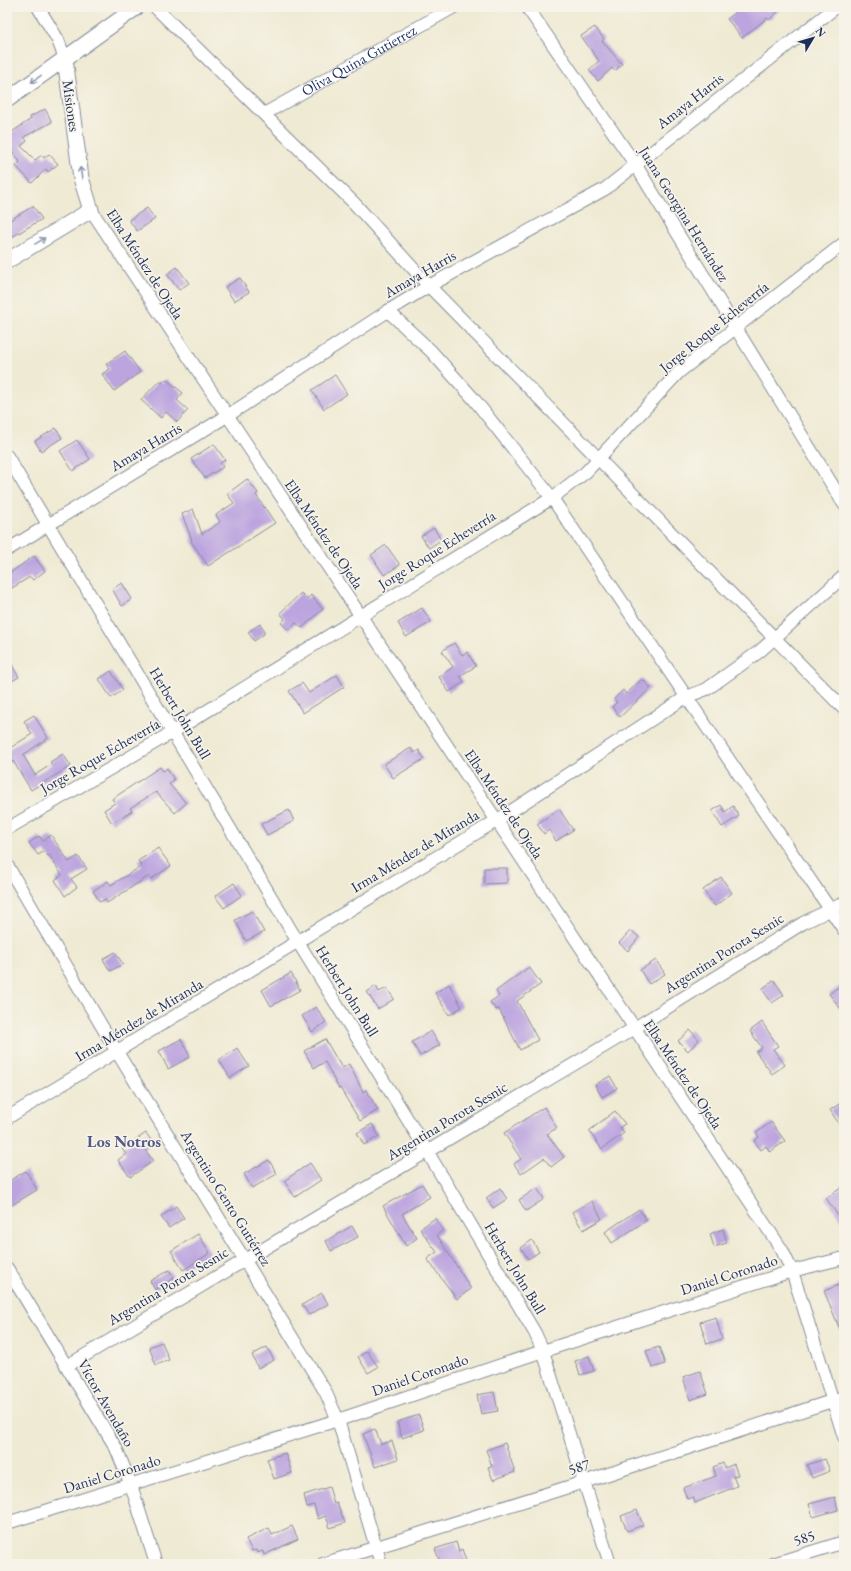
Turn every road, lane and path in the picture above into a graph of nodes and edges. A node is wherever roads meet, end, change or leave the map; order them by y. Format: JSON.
{"nodes":[{"id":1,"x":38,"y":7,"type":"edge"},
{"id":2,"x":137,"y":7,"type":"edge"},
{"id":3,"x":155,"y":7,"type":"edge"},
{"id":4,"x":454,"y":7,"type":"edge"},
{"id":5,"x":527,"y":7,"type":"edge"},
{"id":6,"x":836,"y":7,"type":"edge"},
{"id":7,"x":65,"y":59,"type":"junction"},
{"id":8,"x":7,"y":100,"type":"edge"},
{"id":9,"x":264,"y":114,"type":"junction"},
{"id":10,"x":635,"y":164,"type":"junction"},
{"id":11,"x":91,"y":210,"type":"junction"},
{"id":12,"x":844,"y":244,"type":"edge"},
{"id":13,"x":7,"y":261,"type":"edge"},
{"id":14,"x":430,"y":286,"type":"junction"},
{"id":15,"x":388,"y":311,"type":"junction"},
{"id":16,"x":736,"y":329,"type":"junction"},
{"id":17,"x":227,"y":416,"type":"junction"},
{"id":18,"x":7,"y":456,"type":"edge"},
{"id":19,"x":598,"y":459,"type":"junction"},
{"id":20,"x":552,"y":498,"type":"junction"},
{"id":21,"x":844,"y":504,"type":"edge"},
{"id":22,"x":48,"y":525,"type":"junction"},
{"id":23,"x":7,"y":550,"type":"edge"},
{"id":24,"x":844,"y":576,"type":"edge"},
{"id":25,"x":360,"y":617,"type":"junction"},
{"id":26,"x":774,"y":639,"type":"junction"},
{"id":27,"x":686,"y":697,"type":"junction"},
{"id":28,"x":844,"y":709,"type":"edge"},
{"id":29,"x":173,"y":732,"type":"junction"},
{"id":30,"x":496,"y":821,"type":"junction"},
{"id":31,"x":7,"y":829,"type":"edge"},
{"id":32,"x":7,"y":865,"type":"edge"},
{"id":33,"x":844,"y":903,"type":"edge"},
{"id":34,"x":829,"y":910,"type":"junction"},
{"id":35,"x":844,"y":930,"type":"edge"},
{"id":36,"x":298,"y":942,"type":"junction"},
{"id":37,"x":633,"y":1029,"type":"junction"},
{"id":38,"x":117,"y":1052,"type":"junction"},
{"id":39,"x":7,"y":1118,"type":"edge"},
{"id":40,"x":427,"y":1151,"type":"junction"},
{"id":41,"x":844,"y":1258,"type":"edge"},
{"id":42,"x":244,"y":1259,"type":"junction"},
{"id":43,"x":7,"y":1268,"type":"edge"},
{"id":44,"x":792,"y":1272,"type":"junction"},
{"id":45,"x":543,"y":1351,"type":"junction"},
{"id":46,"x":67,"y":1366,"type":"junction"},
{"id":47,"x":838,"y":1399,"type":"edge"},
{"id":48,"x":338,"y":1420,"type":"junction"},
{"id":49,"x":844,"y":1437,"type":"edge"},
{"id":50,"x":584,"y":1482,"type":"junction"},
{"id":51,"x":131,"y":1485,"type":"junction"},
{"id":52,"x":7,"y":1522,"type":"edge"},
{"id":53,"x":844,"y":1542,"type":"edge"},
{"id":54,"x":376,"y":1549,"type":"junction"},
{"id":55,"x":156,"y":1564,"type":"edge"},
{"id":56,"x":323,"y":1564,"type":"edge"},
{"id":57,"x":381,"y":1564,"type":"edge"},
{"id":58,"x":610,"y":1564,"type":"edge"},
{"id":59,"x":773,"y":1564,"type":"edge"}],
"edges":[{"from":1,"to":7,"type":"street","name":"Misiones"},
{"from":2,"to":7,"type":"street"},
{"from":3,"to":9,"type":"street"},
{"from":4,"to":9,"type":"street","name":"Oliva Quina Gutierrez"},
{"from":5,"to":10,"type":"street","name":"Juana Georgina Hernández"},
{"from":6,"to":10,"type":"street","name":"Amaya Harris"},
{"from":7,"to":8,"type":"street","one_way":true},
{"from":11,"to":7,"type":"street","name":"Misiones","one_way":true},
{"from":9,"to":14,"type":"street"},
{"from":10,"to":14,"type":"street","name":"Amaya Harris"},
{"from":10,"to":16,"type":"street","name":"Juana Georgina Hernández"},
{"from":13,"to":11,"type":"street","one_way":true},
{"from":11,"to":17,"type":"street","name":"Elba Méndez de Ojeda"},
{"from":12,"to":16,"type":"street","name":"Jorge Roque Echeverría"},
{"from":14,"to":15,"type":"street","name":"Amaya Harris"},
{"from":14,"to":19,"type":"street"},
{"from":15,"to":17,"type":"street","name":"Amaya Harris"},
{"from":15,"to":20,"type":"street"},
{"from":16,"to":19,"type":"street","name":"Jorge Roque Echeverría"},
{"from":16,"to":21,"type":"street","name":"Juana Georgina Hernández"},
{"from":17,"to":22,"type":"street","name":"Amaya Harris"},
{"from":17,"to":25,"type":"street","name":"Elba Méndez de Ojeda"},
{"from":18,"to":22,"type":"street","name":"Herbert John Bull"},
{"from":19,"to":20,"type":"street","name":"Jorge Roque Echeverría"},
{"from":19,"to":26,"type":"street"},
{"from":20,"to":25,"type":"street","name":"Jorge Roque Echeverría"},
{"from":20,"to":27,"type":"street"},
{"from":22,"to":23,"type":"street","name":"Amaya Harris"},
{"from":22,"to":29,"type":"street","name":"Herbert John Bull"},
{"from":24,"to":26,"type":"street","name":"Irma Méndez de Miranda"},
{"from":25,"to":29,"type":"street","name":"Jorge Roque Echeverría"},
{"from":25,"to":30,"type":"street","name":"Elba Méndez de Ojeda"},
{"from":26,"to":27,"type":"street","name":"Irma Méndez de Miranda"},
{"from":26,"to":28,"type":"street"},
{"from":27,"to":30,"type":"street","name":"Irma Méndez de Miranda"},
{"from":27,"to":34,"type":"street"},
{"from":29,"to":31,"type":"street","name":"Jorge Roque Echeverría"},
{"from":29,"to":36,"type":"street","name":"Herbert John Bull"},
{"from":30,"to":36,"type":"street","name":"Irma Méndez de Miranda"},
{"from":30,"to":37,"type":"street","name":"Elba Méndez de Ojeda"},
{"from":32,"to":38,"type":"street","name":"Argentino Gento Gutiérrez"},
{"from":33,"to":34,"type":"street","name":"Argentina Porota Sesnic"},
{"from":34,"to":35,"type":"street"},
{"from":34,"to":37,"type":"street","name":"Argentina Porota Sesnic"},
{"from":36,"to":38,"type":"street","name":"Irma Méndez de Miranda"},
{"from":36,"to":40,"type":"street","name":"Herbert John Bull"},
{"from":37,"to":40,"type":"street","name":"Argentina Porota Sesnic"},
{"from":37,"to":44,"type":"street","name":"Elba Méndez de Ojeda"},
{"from":38,"to":39,"type":"street","name":"Irma Méndez de Miranda"},
{"from":38,"to":42,"type":"street","name":"Argentino Gento Gutiérrez"},
{"from":40,"to":42,"type":"street","name":"Argentina Porota Sesnic"},
{"from":40,"to":45,"type":"street","name":"Herbert John Bull"},
{"from":41,"to":44,"type":"street","name":"Daniel Coronado"},
{"from":42,"to":46,"type":"street","name":"Argentina Porota Sesnic"},
{"from":42,"to":48,"type":"street","name":"Argentino Gento Gutiérrez"},
{"from":43,"to":46,"type":"street","name":"Víctor Avendaño"},
{"from":44,"to":45,"type":"street","name":"Daniel Coronado"},
{"from":44,"to":47,"type":"street","name":"Elba Méndez de Ojeda"},
{"from":45,"to":48,"type":"street","name":"Daniel Coronado"},
{"from":45,"to":50,"type":"street","name":"Herbert John Bull"},
{"from":46,"to":51,"type":"street","name":"Víctor Avendaño"},
{"from":47,"to":49,"type":"street","name":"Elba Méndez de Ojeda"},
{"from":47,"to":50,"type":"street","name":"587"},
{"from":48,"to":51,"type":"street","name":"Daniel Coronado"},
{"from":48,"to":54,"type":"street","name":"Argentino Gento Gutiérrez"},
{"from":50,"to":54,"type":"street","name":"587"},
{"from":50,"to":58,"type":"street","name":"Herbert John Bull"},
{"from":51,"to":52,"type":"street","name":"Daniel Coronado"},
{"from":51,"to":55,"type":"street","name":"Víctor Avendaño"},
{"from":53,"to":59,"type":"street","name":"585"},
{"from":54,"to":56,"type":"street","name":"587"},
{"from":54,"to":57,"type":"street","name":"Argentino Gento Gutiérrez"}]}
